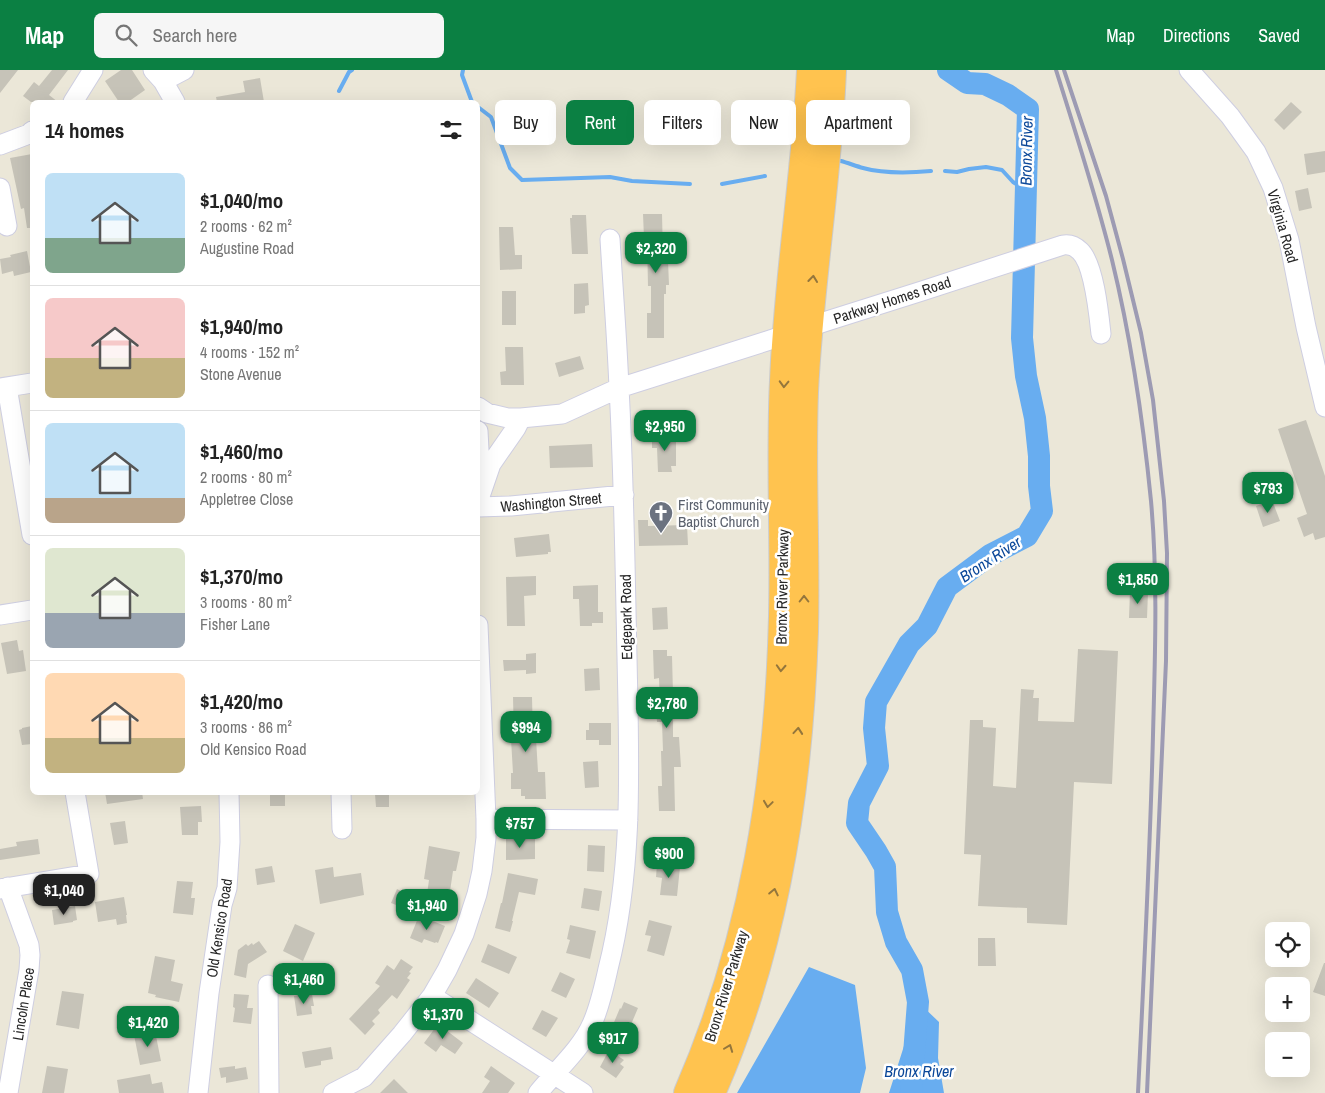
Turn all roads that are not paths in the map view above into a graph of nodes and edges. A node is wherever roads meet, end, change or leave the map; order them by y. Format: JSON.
{"nodes":[{"id":1,"x":93,"y":70,"type":"edge"},
{"id":2,"x":184,"y":70,"type":"edge"},
{"id":3,"x":811,"y":70,"type":"edge"},
{"id":4,"x":832,"y":70,"type":"edge"},
{"id":5,"x":1189,"y":70,"type":"edge"},
{"id":6,"x":158,"y":76,"type":"edge"},
{"id":7,"x":74,"y":100,"type":"edge"},
{"id":8,"x":173,"y":100,"type":"edge"},
{"id":9,"x":30,"y":133,"type":"edge"},
{"id":10,"x":0,"y":145,"type":"edge"},
{"id":11,"x":0,"y":188,"type":"edge"},
{"id":12,"x":7,"y":226,"type":"dead end"},
{"id":13,"x":610,"y":239,"type":"dead end"},
{"id":14,"x":798,"y":331,"type":"junction"},
{"id":15,"x":1101,"y":334,"type":"dead end"},
{"id":16,"x":30,"y":383,"type":"edge"},
{"id":17,"x":4,"y":388,"type":"edge"},
{"id":18,"x":620,"y":388,"type":"junction"},
{"id":19,"x":1325,"y":407,"type":"edge"},
{"id":20,"x":480,"y":408,"type":"edge"},
{"id":21,"x":520,"y":418,"type":"junction"},
{"id":22,"x":624,"y":495,"type":"junction"},
{"id":23,"x":480,"y":496,"type":"edge"},
{"id":24,"x":480,"y":507,"type":"edge"},
{"id":25,"x":30,"y":524,"type":"edge"},
{"id":26,"x":30,"y":610,"type":"edge"},
{"id":27,"x":0,"y":615,"type":"edge"},
{"id":28,"x":480,"y":674,"type":"edge"},
{"id":29,"x":76,"y":795,"type":"edge"},
{"id":30,"x":229,"y":795,"type":"edge"},
{"id":31,"x":341,"y":795,"type":"edge"},
{"id":32,"x":486,"y":819,"type":"junction"},
{"id":33,"x":628,"y":820,"type":"junction"},
{"id":34,"x":342,"y":829,"type":"dead end"},
{"id":35,"x":4,"y":888,"type":"edge"},
{"id":36,"x":268,"y":985,"type":"dead end"},
{"id":37,"x":432,"y":996,"type":"junction"},
{"id":38,"x":9,"y":1045,"type":"edge"},
{"id":39,"x":553,"y":1074,"type":"junction"},
{"id":40,"x":8,"y":1093,"type":"edge"},
{"id":41,"x":198,"y":1093,"type":"edge"},
{"id":42,"x":269,"y":1093,"type":"edge"},
{"id":43,"x":333,"y":1093,"type":"edge"},
{"id":44,"x":538,"y":1093,"type":"edge"},
{"id":45,"x":582,"y":1093,"type":"edge"},
{"id":46,"x":688,"y":1093,"type":"edge"},
{"id":47,"x":711,"y":1093,"type":"edge"}],
"edges":[{"from":1,"to":7,"type":"street"},
{"from":2,"to":6,"type":"street"},
{"from":3,"to":14,"type":"highway","name":"Bronx River Parkway"},
{"from":14,"to":4,"type":"highway","name":"Bronx River Parkway","one_way":true},
{"from":5,"to":19,"type":"street","name":"Virginia Road"},
{"from":6,"to":8,"type":"street"},
{"from":9,"to":10,"type":"street"},
{"from":11,"to":12,"type":"street"},
{"from":13,"to":18,"type":"street","name":"Edgepark Road"},
{"from":14,"to":15,"type":"street","name":"Parkway Homes Road"},
{"from":14,"to":18,"type":"street","name":"Parkway Homes Road"},
{"from":14,"to":46,"type":"highway","name":"Bronx River Parkway","one_way":true},
{"from":47,"to":14,"type":"highway","name":"Bronx River Parkway","one_way":true},
{"from":16,"to":17,"type":"street"},
{"from":17,"to":25,"type":"street"},
{"from":18,"to":21,"type":"street","name":"Parkway Homes Road"},
{"from":18,"to":22,"type":"street","name":"Edgepark Road"},
{"from":20,"to":21,"type":"street","name":"Parkway Homes Road"},
{"from":21,"to":23,"type":"street"},
{"from":22,"to":24,"type":"street","name":"Washington Street"},
{"from":22,"to":33,"type":"street","name":"Edgepark Road"},
{"from":26,"to":27,"type":"street"},
{"from":28,"to":32,"type":"street"},
{"from":29,"to":35,"type":"street"},
{"from":30,"to":41,"type":"street","name":"Old Kensico Road"},
{"from":31,"to":34,"type":"street"},
{"from":32,"to":33,"type":"street"},
{"from":32,"to":37,"type":"street"},
{"from":33,"to":39,"type":"street","name":"Edgepark Road"},
{"from":35,"to":38,"type":"street","name":"Lincoln Place"},
{"from":36,"to":42,"type":"street"},
{"from":37,"to":39,"type":"street"},
{"from":37,"to":43,"type":"street"},
{"from":38,"to":40,"type":"street","name":"Lincoln Place"},
{"from":39,"to":44,"type":"street","name":"Edgepark Road"},
{"from":39,"to":45,"type":"street"}]}
